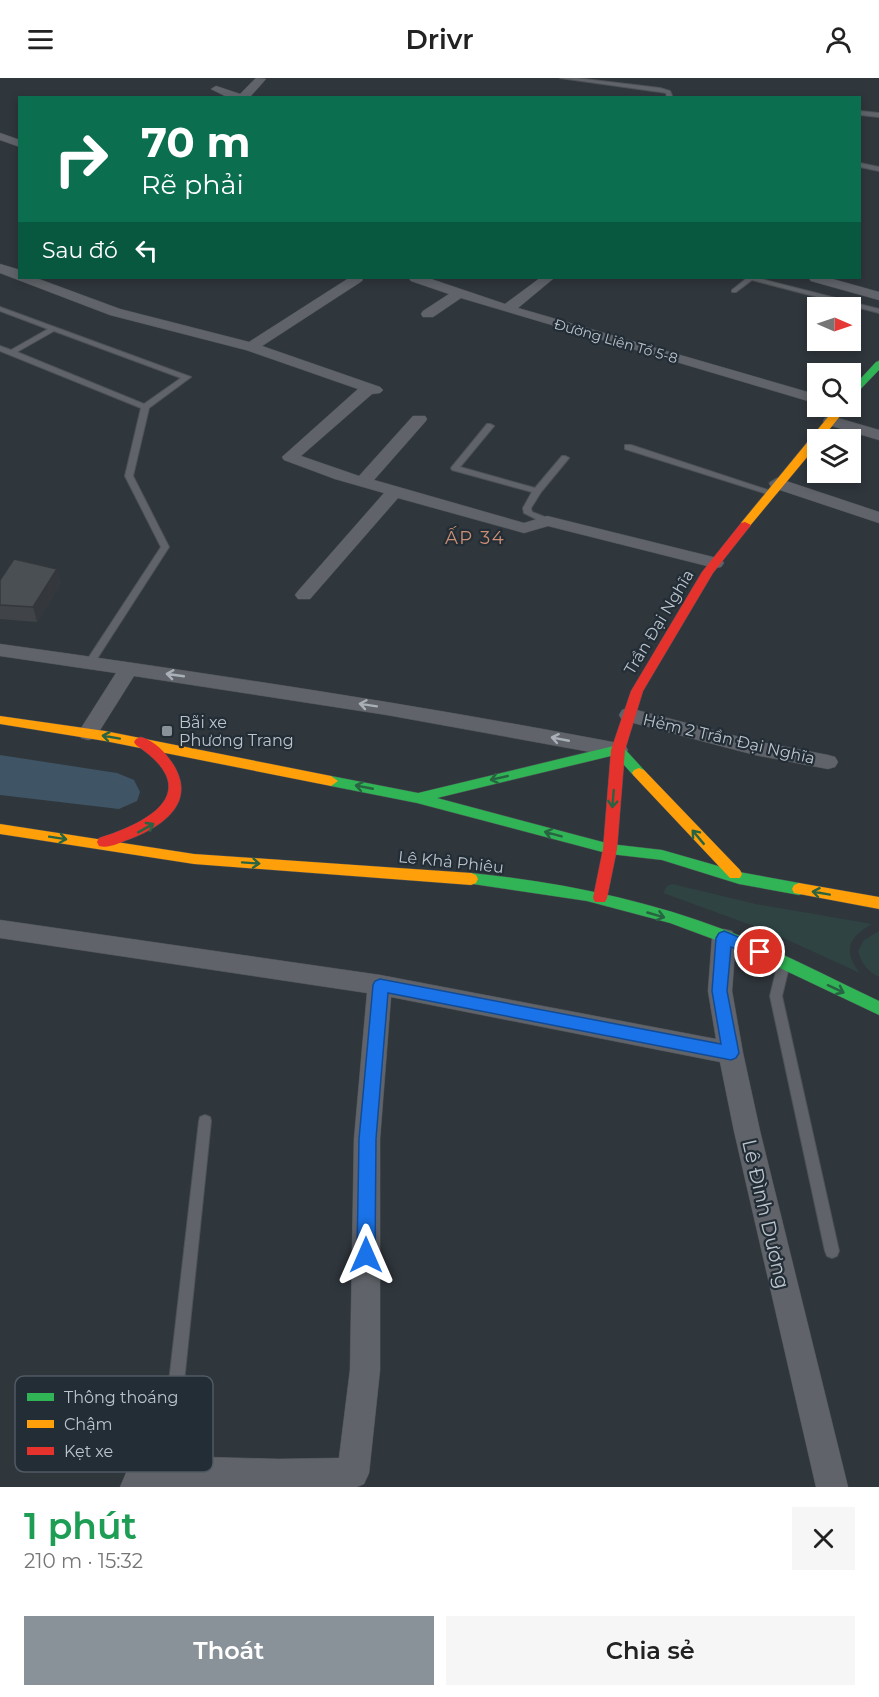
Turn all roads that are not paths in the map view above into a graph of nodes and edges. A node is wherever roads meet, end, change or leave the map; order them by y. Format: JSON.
{"nodes":[{"id":1,"x":563,"y":78,"type":"edge"},
{"id":2,"x":261,"y":79,"type":"edge"},
{"id":3,"x":216,"y":88,"type":"dead end"},
{"id":4,"x":236,"y":96,"type":"edge"},
{"id":5,"x":243,"y":96,"type":"edge"},
{"id":6,"x":669,"y":96,"type":"edge"},
{"id":7,"x":861,"y":113,"type":"edge"},
{"id":8,"x":879,"y":115,"type":"edge"},
{"id":9,"x":0,"y":136,"type":"edge"},
{"id":10,"x":18,"y":143,"type":"edge"},
{"id":11,"x":861,"y":165,"type":"edge"},
{"id":12,"x":879,"y":169,"type":"edge"},
{"id":13,"x":0,"y":268,"type":"edge"},
{"id":14,"x":18,"y":274,"type":"edge"},
{"id":15,"x":28,"y":279,"type":"edge"},
{"id":16,"x":355,"y":279,"type":"edge"},
{"id":17,"x":419,"y":279,"type":"edge"},
{"id":18,"x":547,"y":279,"type":"edge"},
{"id":19,"x":750,"y":279,"type":"edge"},
{"id":20,"x":755,"y":279,"type":"edge"},
{"id":21,"x":820,"y":279,"type":"edge"},
{"id":22,"x":734,"y":291,"type":"dead end"},
{"id":23,"x":459,"y":293,"type":"junction"},
{"id":24,"x":879,"y":296,"type":"edge"},
{"id":25,"x":0,"y":309,"type":"edge"},
{"id":26,"x":507,"y":309,"type":"junction"},
{"id":27,"x":879,"y":311,"type":"edge"},
{"id":28,"x":428,"y":314,"type":"dead end"},
{"id":29,"x":53,"y":328,"type":"junction"},
{"id":30,"x":251,"y":347,"type":"junction"},
{"id":31,"x":0,"y":348,"type":"edge"},
{"id":32,"x":11,"y":353,"type":"junction"},
{"id":33,"x":877,"y":368,"type":"edge"},
{"id":34,"x":861,"y":386,"type":"edge"},
{"id":35,"x":807,"y":397,"type":"edge"},
{"id":36,"x":146,"y":407,"type":"junction"},
{"id":37,"x":833,"y":417,"type":"edge"},
{"id":38,"x":854,"y":417,"type":"edge"},
{"id":39,"x":419,"y":419,"type":"dead end"},
{"id":40,"x":490,"y":426,"type":"dead end"},
{"id":41,"x":879,"y":435,"type":"edge"},
{"id":42,"x":628,"y":447,"type":"dead end"},
{"id":43,"x":565,"y":458,"type":"dead end"},
{"id":44,"x":363,"y":482,"type":"junction"},
{"id":45,"x":773,"y":487,"type":"junction"},
{"id":46,"x":395,"y":491,"type":"junction"},
{"id":47,"x":537,"y":491,"type":"junction"},
{"id":48,"x":879,"y":518,"type":"edge"},
{"id":49,"x":547,"y":521,"type":"junction"},
{"id":50,"x":716,"y":563,"type":"junction"},
{"id":51,"x":304,"y":595,"type":"dead end"},
{"id":52,"x":0,"y":650,"type":"edge"},
{"id":53,"x":90,"y":663,"type":"junction"},
{"id":54,"x":129,"y":668,"type":"junction"},
{"id":55,"x":629,"y":714,"type":"junction"},
{"id":56,"x":0,"y":720,"type":"edge"},
{"id":57,"x":88,"y":733,"type":"junction"},
{"id":58,"x":141,"y":742,"type":"junction"},
{"id":59,"x":618,"y":750,"type":"junction"},
{"id":60,"x":828,"y":762,"type":"dead end"},
{"id":61,"x":417,"y":798,"type":"junction"},
{"id":62,"x":0,"y":829,"type":"edge"},
{"id":63,"x":91,"y":844,"type":"junction"},
{"id":64,"x":610,"y":849,"type":"junction"},
{"id":65,"x":652,"y":868,"type":"dead end"},
{"id":66,"x":739,"y":878,"type":"junction"},
{"id":67,"x":600,"y":898,"type":"junction"},
{"id":68,"x":879,"y":903,"type":"edge"},
{"id":69,"x":0,"y":929,"type":"edge"},
{"id":70,"x":724,"y":938,"type":"junction"},
{"id":71,"x":784,"y":964,"type":"junction"},
{"id":72,"x":380,"y":985,"type":"junction"},
{"id":73,"x":879,"y":1008,"type":"edge"},
{"id":74,"x":731,"y":1053,"type":"junction"},
{"id":75,"x":205,"y":1121,"type":"dead end"},
{"id":76,"x":832,"y":1251,"type":"dead end"},
{"id":77,"x":177,"y":1376,"type":"edge"},
{"id":78,"x":166,"y":1472,"type":"joint"},
{"id":79,"x":357,"y":1480,"type":"edge"},
{"id":80,"x":136,"y":1487,"type":"edge"},
{"id":81,"x":832,"y":1487,"type":"edge"}],
"edges":[{"from":1,"to":6,"type":"lane"},
{"from":2,"to":5,"type":"street"},
{"from":3,"to":4,"type":"street"},
{"from":7,"to":8,"type":"lane"},
{"from":9,"to":10,"type":"street"},
{"from":11,"to":12,"type":"lane"},
{"from":13,"to":14,"type":"street"},
{"from":15,"to":30,"type":"street"},
{"from":16,"to":30,"type":"street"},
{"from":17,"to":23,"type":"street","name":"Đường Liên Tổ 5-8"},
{"from":18,"to":26,"type":"street"},
{"from":19,"to":22,"type":"lane"},
{"from":20,"to":27,"type":"lane"},
{"from":21,"to":24,"type":"street"},
{"from":23,"to":26,"type":"street","name":"Đường Liên Tổ 5-8"},
{"from":23,"to":28,"type":"street"},
{"from":25,"to":29,"type":"lane"},
{"from":26,"to":35,"type":"street","name":"Đường Liên Tổ 5-8"},
{"from":29,"to":32,"type":"lane"},
{"from":29,"to":36,"type":"lane"},
{"from":30,"to":44,"type":"street"},
{"from":31,"to":32,"type":"lane"},
{"from":32,"to":36,"type":"lane"},
{"from":33,"to":34,"type":"main road","name":"Trần Đại Nghĩa"},
{"from":36,"to":53,"type":"lane"},
{"from":37,"to":45,"type":"main road","name":"Trần Đại Nghĩa"},
{"from":38,"to":41,"type":"street"},
{"from":39,"to":44,"type":"street"},
{"from":40,"to":47,"type":"lane"},
{"from":42,"to":45,"type":"lane"},
{"from":43,"to":47,"type":"lane"},
{"from":44,"to":46,"type":"street"},
{"from":45,"to":48,"type":"street"},
{"from":45,"to":50,"type":"main road","name":"Trần Đại Nghĩa"},
{"from":46,"to":49,"type":"street"},
{"from":46,"to":51,"type":"street"},
{"from":47,"to":49,"type":"lane"},
{"from":49,"to":50,"type":"street"},
{"from":50,"to":55,"type":"main road","name":"Trần Đại Nghĩa"},
{"from":52,"to":53,"type":"street"},
{"from":53,"to":54,"type":"street"},
{"from":54,"to":57,"type":"street"},
{"from":59,"to":54,"type":"street","one_way":true},
{"from":55,"to":59,"type":"main road","name":"Trần Đại Nghĩa"},
{"from":55,"to":60,"type":"street","name":"Hẻm 2 Trần Đại Nghĩa"},
{"from":56,"to":57,"type":"main road"},
{"from":58,"to":57,"type":"main road","one_way":true},
{"from":61,"to":58,"type":"main road","one_way":true},
{"from":63,"to":58,"type":"main road","one_way":true},
{"from":59,"to":61,"type":"main road","one_way":true},
{"from":59,"to":64,"type":"main road","name":"Trần Đại Nghĩa","one_way":true},
{"from":66,"to":59,"type":"main road","one_way":true},
{"from":64,"to":61,"type":"main road","one_way":true},
{"from":62,"to":63,"type":"main road","name":"Lê Khả Phiêu","one_way":true},
{"from":63,"to":67,"type":"main road","name":"Lê Khả Phiêu","one_way":true},
{"from":64,"to":65,"type":"main road"},
{"from":64,"to":66,"type":"main road"},
{"from":64,"to":67,"type":"main road","name":"Trần Đại Nghĩa"},
{"from":68,"to":66,"type":"main road","one_way":true},
{"from":67,"to":70,"type":"main road","name":"Lê Khả Phiêu","one_way":true},
{"from":69,"to":72,"type":"street"},
{"from":70,"to":71,"type":"main road","name":"Lê Khả Phiêu"},
{"from":70,"to":74,"type":"street","name":"Lê Đình Dương"},
{"from":71,"to":73,"type":"main road","name":"Lê Khả Phiêu","one_way":true},
{"from":71,"to":76,"type":"lane"},
{"from":72,"to":74,"type":"street"},
{"from":72,"to":79,"type":"street"},
{"from":74,"to":81,"type":"street","name":"Lê Đình Dương"},
{"from":75,"to":77,"type":"lane"},
{"from":78,"to":79,"type":"street"},
{"from":78,"to":80,"type":"street"}]}
